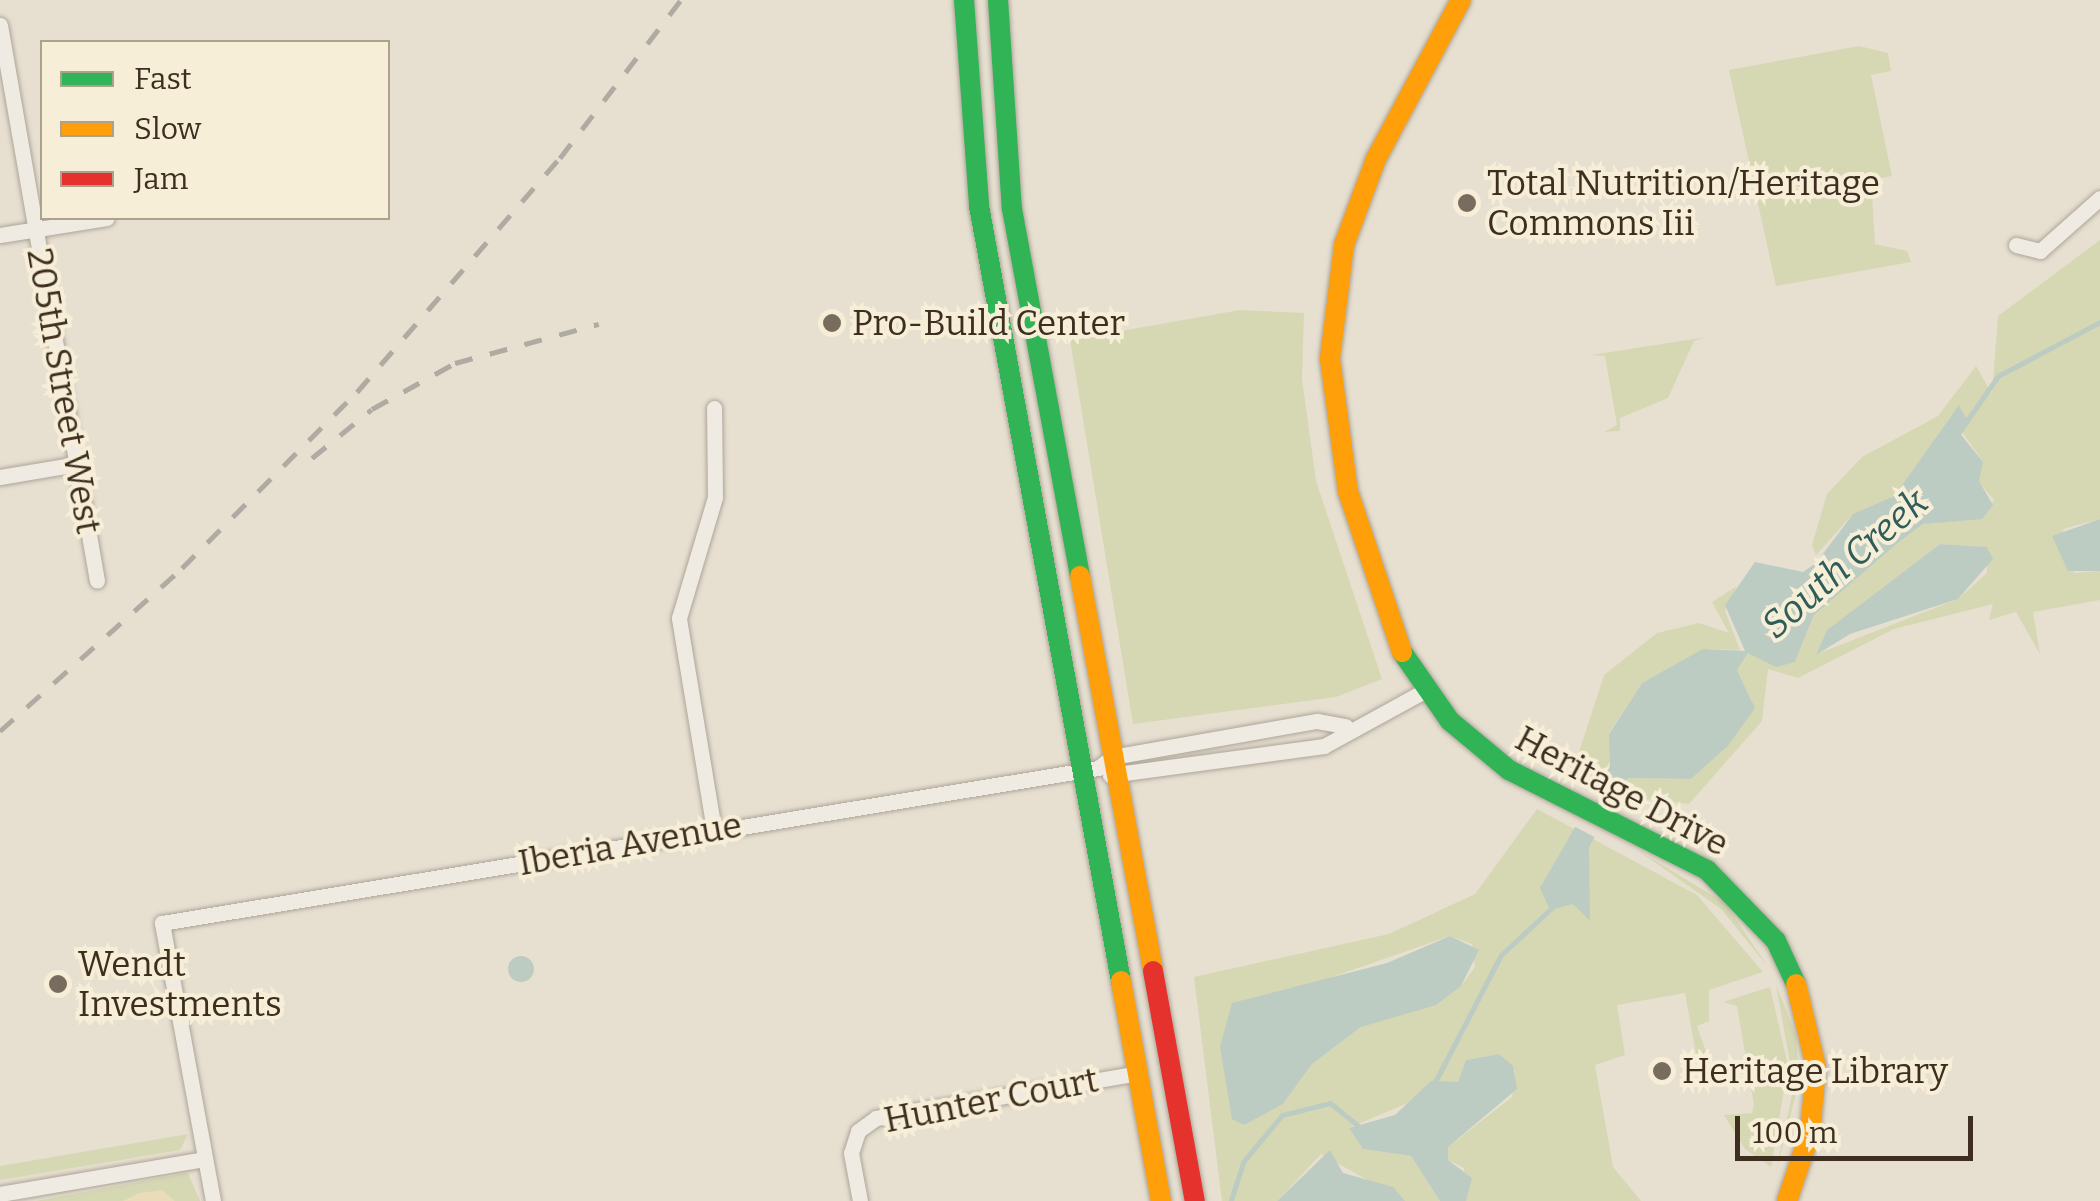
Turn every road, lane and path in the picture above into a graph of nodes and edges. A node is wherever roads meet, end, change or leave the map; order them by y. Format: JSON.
{"nodes":[{"id":1,"x":964,"y":0,"type":"edge"},
{"id":2,"x":998,"y":0,"type":"edge"},
{"id":3,"x":1461,"y":0,"type":"edge"},
{"id":4,"x":0,"y":24,"type":"edge"},
{"id":5,"x":2100,"y":198,"type":"edge"},
{"id":6,"x":94,"y":220,"type":"edge"},
{"id":7,"x":36,"y":229,"type":"junction"},
{"id":8,"x":0,"y":236,"type":"edge"},
{"id":9,"x":2016,"y":245,"type":"dead end"},
{"id":10,"x":714,"y":408,"type":"dead end"},
{"id":11,"x":78,"y":464,"type":"junction"},
{"id":12,"x":0,"y":477,"type":"edge"},
{"id":13,"x":97,"y":581,"type":"dead end"},
{"id":14,"x":1424,"y":691,"type":"junction"},
{"id":15,"x":1346,"y":726,"type":"junction"},
{"id":16,"x":1102,"y":768,"type":"junction"},
{"id":17,"x":714,"y":830,"type":"junction"},
{"id":18,"x":1138,"y":1073,"type":"junction"},
{"id":19,"x":205,"y":1159,"type":"junction"},
{"id":20,"x":0,"y":1194,"type":"edge"},
{"id":21,"x":213,"y":1201,"type":"edge"},
{"id":22,"x":860,"y":1201,"type":"edge"},
{"id":23,"x":1161,"y":1201,"type":"edge"},
{"id":24,"x":1194,"y":1201,"type":"edge"},
{"id":25,"x":1788,"y":1201,"type":"edge"}],
"edges":[{"from":1,"to":16,"type":"main road"},
{"from":2,"to":16,"type":"main road"},
{"from":3,"to":14,"type":"main road","name":"Heritage Drive"},
{"from":4,"to":7,"type":"street","name":"205th Street West"},
{"from":5,"to":9,"type":"street"},
{"from":6,"to":7,"type":"street"},
{"from":7,"to":8,"type":"street"},
{"from":7,"to":11,"type":"street","name":"205th Street West"},
{"from":10,"to":17,"type":"street"},
{"from":11,"to":12,"type":"street"},
{"from":11,"to":13,"type":"street","name":"205th Street West"},
{"from":14,"to":15,"type":"street","name":"Iberia Avenue"},
{"from":14,"to":25,"type":"main road","name":"Heritage Drive"},
{"from":15,"to":16,"type":"street","name":"Iberia Avenue"},
{"from":15,"to":16,"type":"street","name":"Iberia Avenue"},
{"from":16,"to":17,"type":"street","name":"Iberia Avenue"},
{"from":16,"to":18,"type":"main road"},
{"from":16,"to":24,"type":"main road"},
{"from":17,"to":19,"type":"street","name":"Iberia Avenue"},
{"from":18,"to":22,"type":"street","name":"Hunter Court"},
{"from":18,"to":23,"type":"main road"},
{"from":19,"to":20,"type":"street"},
{"from":19,"to":21,"type":"street"}]}
